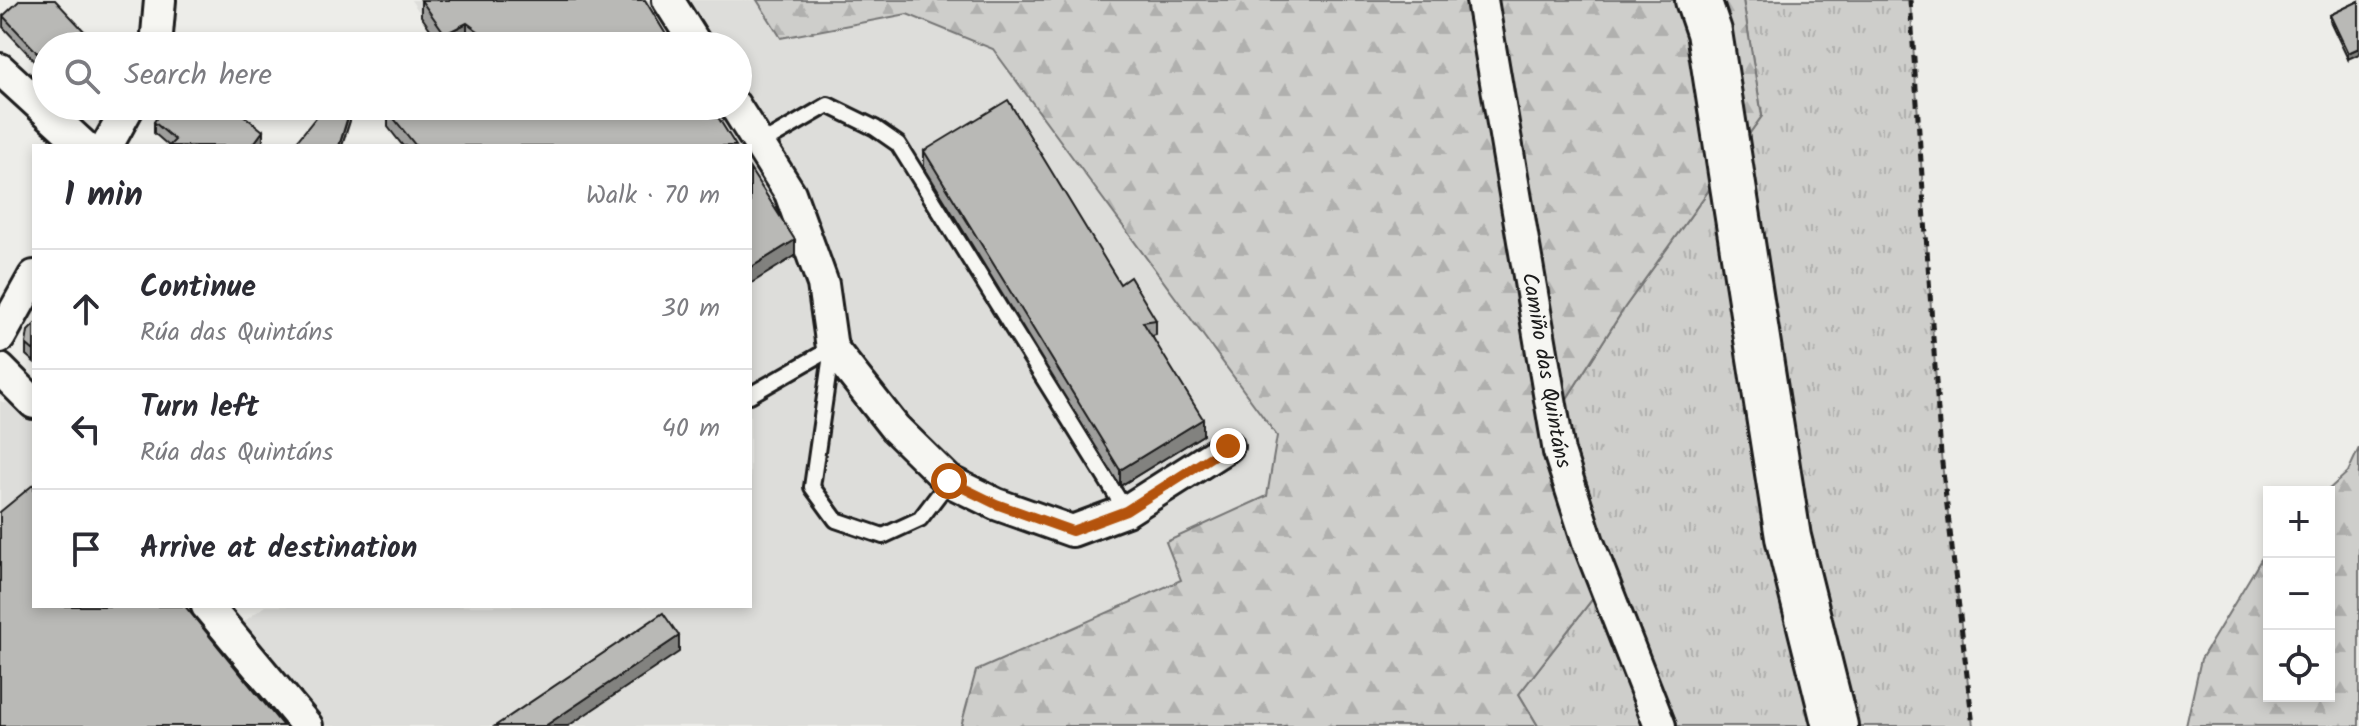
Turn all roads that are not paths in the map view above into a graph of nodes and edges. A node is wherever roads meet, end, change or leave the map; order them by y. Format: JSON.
{"nodes":[{"id":1,"x":160,"y":0,"type":"edge"},
{"id":2,"x":668,"y":0,"type":"edge"},
{"id":3,"x":1482,"y":0,"type":"edge"},
{"id":4,"x":1698,"y":0,"type":"edge"},
{"id":5,"x":157,"y":32,"type":"edge"},
{"id":6,"x":688,"y":32,"type":"edge"},
{"id":7,"x":0,"y":69,"type":"edge"},
{"id":8,"x":32,"y":98,"type":"edge"},
{"id":9,"x":56,"y":120,"type":"edge"},
{"id":10,"x":121,"y":120,"type":"edge"},
{"id":11,"x":744,"y":120,"type":"edge"},
{"id":12,"x":82,"y":144,"type":"edge"},
{"id":13,"x":108,"y":144,"type":"edge"},
{"id":14,"x":759,"y":145,"type":"junction"},
{"id":15,"x":32,"y":280,"type":"edge"},
{"id":16,"x":0,"y":337,"type":"edge"},
{"id":17,"x":832,"y":348,"type":"junction"},
{"id":18,"x":0,"y":369,"type":"edge"},
{"id":19,"x":752,"y":394,"type":"edge"},
{"id":20,"x":32,"y":401,"type":"edge"},
{"id":21,"x":1228,"y":446,"type":"dead end"},
{"id":22,"x":949,"y":481,"type":"junction"},
{"id":23,"x":1126,"y":511,"type":"junction"},
{"id":24,"x":209,"y":608,"type":"edge"},
{"id":25,"x":307,"y":726,"type":"edge"},
{"id":26,"x":1660,"y":726,"type":"edge"},
{"id":27,"x":1835,"y":726,"type":"edge"}],
"edges":[{"from":1,"to":5,"type":"street"},
{"from":2,"to":6,"type":"street"},
{"from":3,"to":26,"type":"street","name":"Camiño das Quintáns"},
{"from":4,"to":27,"type":"highway"},
{"from":7,"to":8,"type":"street"},
{"from":9,"to":12,"type":"street"},
{"from":10,"to":13,"type":"street"},
{"from":11,"to":14,"type":"street"},
{"from":14,"to":17,"type":"street"},
{"from":14,"to":23,"type":"lane"},
{"from":15,"to":16,"type":"street"},
{"from":17,"to":19,"type":"lane"},
{"from":17,"to":22,"type":"street"},
{"from":17,"to":22,"type":"lane"},
{"from":18,"to":20,"type":"street"},
{"from":21,"to":23,"type":"street"},
{"from":22,"to":23,"type":"street"},
{"from":24,"to":25,"type":"street"}]}
